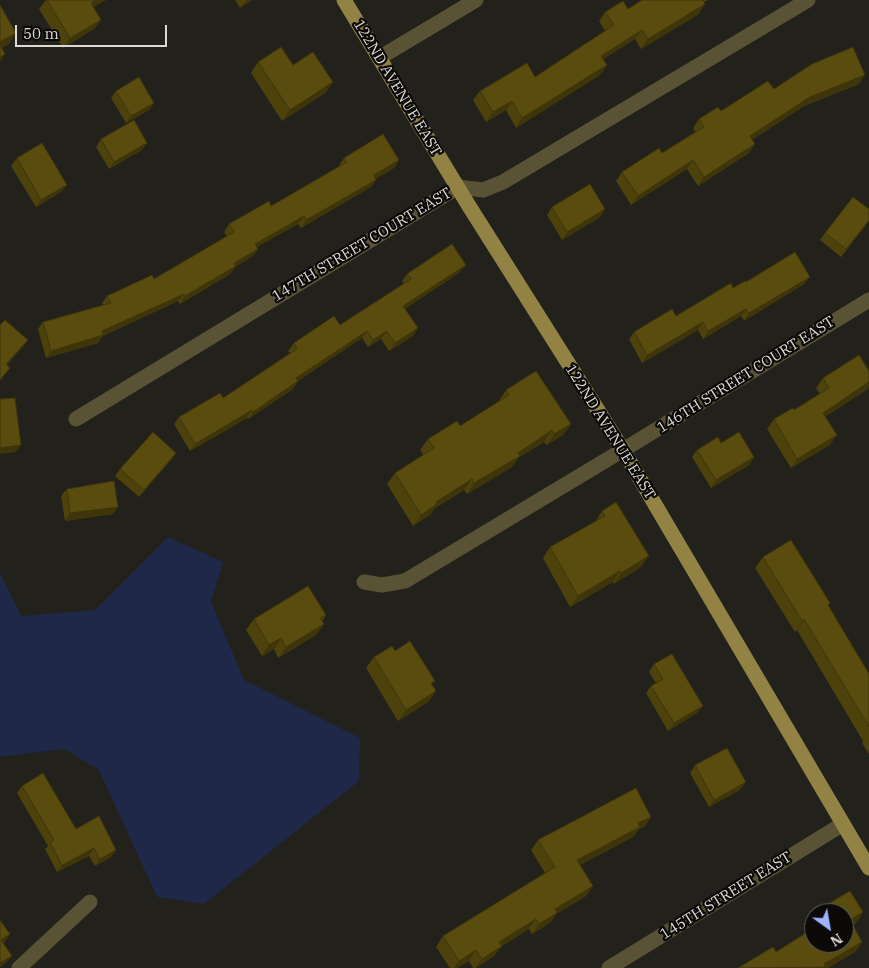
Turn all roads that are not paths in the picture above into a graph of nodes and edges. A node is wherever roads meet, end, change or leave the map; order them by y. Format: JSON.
{"nodes":[{"id":1,"x":344,"y":0,"type":"edge"},
{"id":2,"x":476,"y":0,"type":"edge"},
{"id":3,"x":808,"y":0,"type":"edge"},
{"id":4,"x":380,"y":58,"type":"junction"},
{"id":5,"x":458,"y":187,"type":"junction"},
{"id":6,"x":869,"y":300,"type":"edge"},
{"id":7,"x":76,"y":419,"type":"dead end"},
{"id":8,"x":623,"y":450,"type":"junction"},
{"id":9,"x":364,"y":582,"type":"dead end"},
{"id":10,"x":843,"y":824,"type":"junction"},
{"id":11,"x":869,"y":868,"type":"edge"},
{"id":12,"x":90,"y":902,"type":"dead end"},
{"id":13,"x":19,"y":968,"type":"edge"},
{"id":14,"x":609,"y":968,"type":"edge"}],
"edges":[{"from":1,"to":4,"type":"main road","name":"122ND AVENUE EAST"},
{"from":2,"to":4,"type":"street"},
{"from":3,"to":5,"type":"street","name":"147TH STREET COURT EAST"},
{"from":4,"to":5,"type":"main road","name":"122ND AVENUE EAST"},
{"from":5,"to":7,"type":"street","name":"147TH STREET COURT EAST"},
{"from":5,"to":8,"type":"main road","name":"122ND AVENUE EAST"},
{"from":6,"to":8,"type":"street","name":"146TH STREET COURT EAST"},
{"from":8,"to":9,"type":"street","name":"146TH STREET COURT EAST"},
{"from":8,"to":10,"type":"main road","name":"122ND AVENUE EAST"},
{"from":10,"to":11,"type":"main road","name":"122ND AVENUE EAST"},
{"from":10,"to":14,"type":"street","name":"145TH STREET EAST"},
{"from":12,"to":13,"type":"street"}]}
